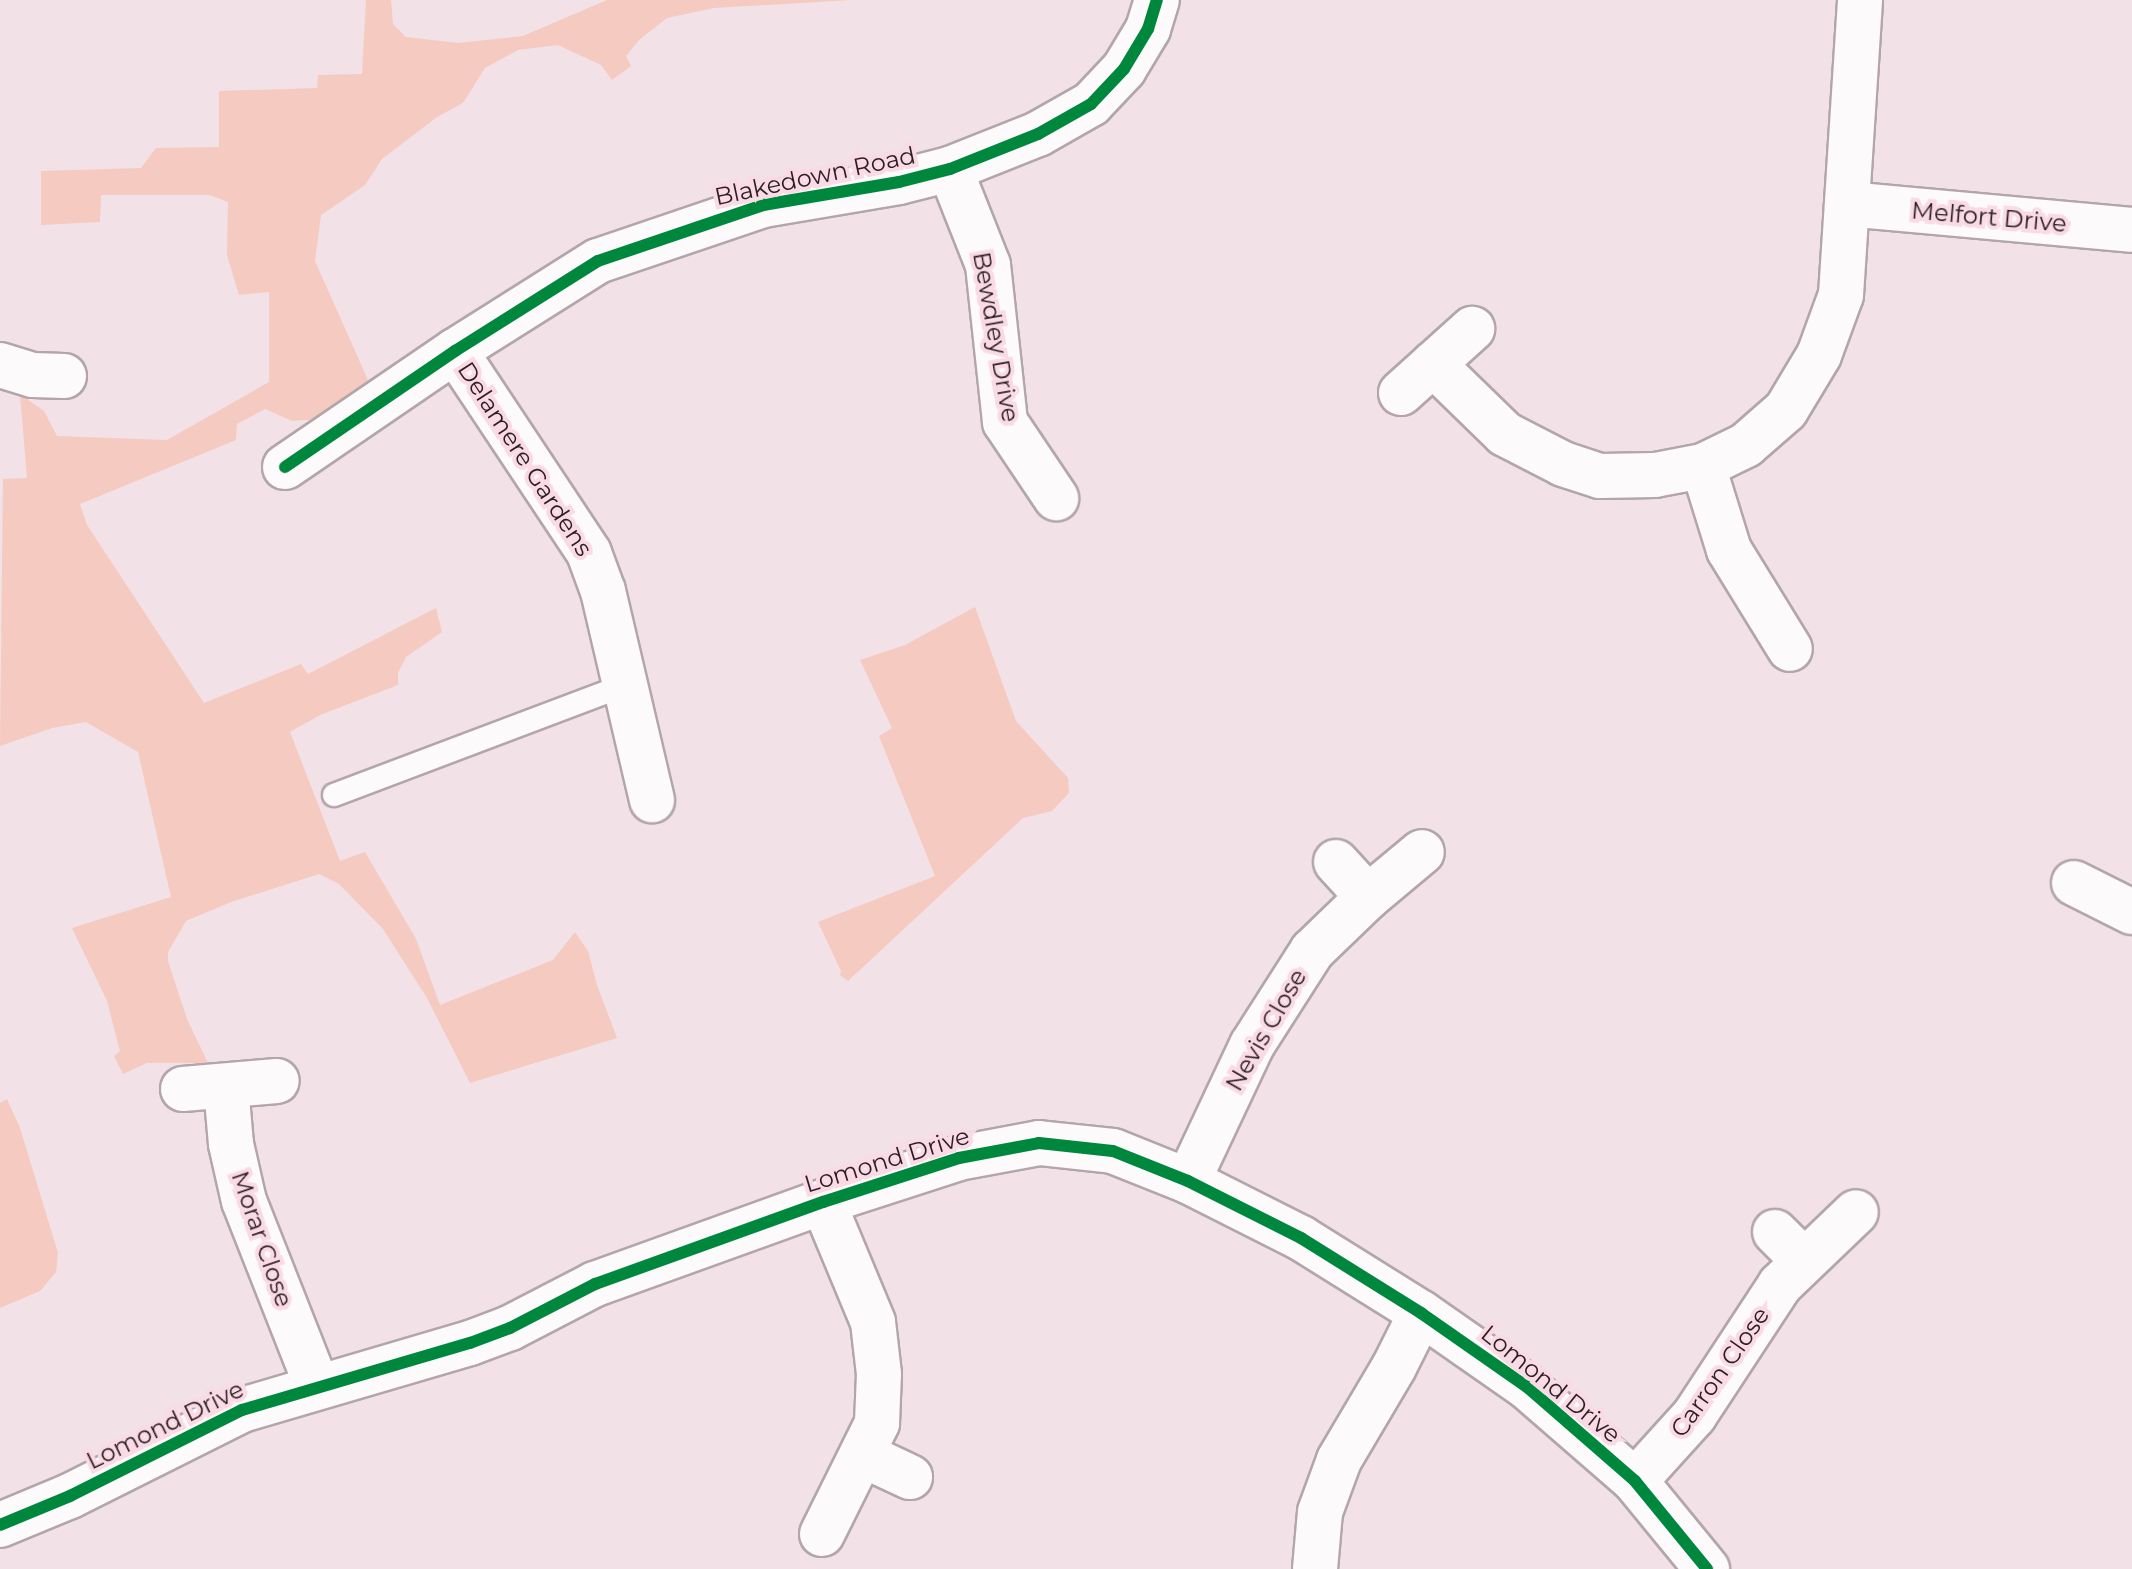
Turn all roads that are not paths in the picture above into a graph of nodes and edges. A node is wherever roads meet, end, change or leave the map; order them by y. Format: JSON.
{"nodes":[{"id":1,"x":1157,"y":0,"type":"edge"},
{"id":2,"x":1860,"y":0,"type":"edge"},
{"id":3,"x":950,"y":169,"type":"junction"},
{"id":4,"x":1847,"y":204,"type":"junction"},
{"id":5,"x":2132,"y":230,"type":"edge"},
{"id":6,"x":1472,"y":329,"type":"dead end"},
{"id":7,"x":455,"y":351,"type":"junction"},
{"id":8,"x":1433,"y":364,"type":"junction"},
{"id":9,"x":0,"y":365,"type":"edge"},
{"id":10,"x":64,"y":376,"type":"dead end"},
{"id":11,"x":1401,"y":393,"type":"dead end"},
{"id":12,"x":1703,"y":466,"type":"junction"},
{"id":13,"x":285,"y":467,"type":"dead end"},
{"id":14,"x":1056,"y":498,"type":"dead end"},
{"id":15,"x":1786,"y":653,"type":"dead end"},
{"id":16,"x":625,"y":685,"type":"junction"},
{"id":17,"x":334,"y":795,"type":"dead end"},
{"id":18,"x":652,"y":800,"type":"dead end"},
{"id":19,"x":1422,"y":852,"type":"dead end"},
{"id":20,"x":1336,"y":862,"type":"dead end"},
{"id":21,"x":2074,"y":883,"type":"dead end"},
{"id":22,"x":1368,"y":897,"type":"junction"},
{"id":23,"x":2132,"y":912,"type":"edge"},
{"id":24,"x":277,"y":1081,"type":"dead end"},
{"id":25,"x":226,"y":1087,"type":"junction"},
{"id":26,"x":183,"y":1089,"type":"dead end"},
{"id":27,"x":1188,"y":1181,"type":"junction"},
{"id":28,"x":823,"y":1202,"type":"junction"},
{"id":29,"x":1856,"y":1212,"type":"dead end"},
{"id":30,"x":1421,"y":1313,"type":"junction"},
{"id":31,"x":317,"y":1386,"type":"junction"},
{"id":32,"x":863,"y":1455,"type":"junction"},
{"id":33,"x":910,"y":1477,"type":"dead end"},
{"id":34,"x":1635,"y":1481,"type":"junction"},
{"id":35,"x":0,"y":1525,"type":"edge"},
{"id":36,"x":822,"y":1534,"type":"dead end"},
{"id":37,"x":1315,"y":1569,"type":"edge"},
{"id":38,"x":1707,"y":1569,"type":"edge"}],
"edges":[{"from":1,"to":3,"type":"street","name":"Blakedown Road"},
{"from":2,"to":4,"type":"street"},
{"from":3,"to":7,"type":"street","name":"Blakedown Road"},
{"from":3,"to":14,"type":"street","name":"Bewdley Drive"},
{"from":4,"to":5,"type":"street","name":"Melfort Drive"},
{"from":4,"to":12,"type":"street"},
{"from":6,"to":8,"type":"street"},
{"from":7,"to":13,"type":"street","name":"Blakedown Road"},
{"from":7,"to":16,"type":"street","name":"Delamere Gardens"},
{"from":8,"to":11,"type":"street"},
{"from":8,"to":12,"type":"street"},
{"from":9,"to":10,"type":"street"},
{"from":12,"to":15,"type":"street"},
{"from":16,"to":17,"type":"lane"},
{"from":16,"to":18,"type":"street","name":"Delamere Gardens"},
{"from":19,"to":22,"type":"street","name":"Nevis Close"},
{"from":20,"to":22,"type":"street"},
{"from":21,"to":23,"type":"street"},
{"from":22,"to":27,"type":"street","name":"Nevis Close"},
{"from":24,"to":25,"type":"street"},
{"from":25,"to":26,"type":"street"},
{"from":25,"to":31,"type":"street","name":"Morar Close"},
{"from":27,"to":28,"type":"street","name":"Lomond Drive"},
{"from":27,"to":30,"type":"street","name":"Lomond Drive"},
{"from":28,"to":31,"type":"street","name":"Lomond Drive"},
{"from":28,"to":32,"type":"street"},
{"from":29,"to":34,"type":"street","name":"Carron Close"},
{"from":30,"to":34,"type":"street","name":"Lomond Drive"},
{"from":30,"to":37,"type":"street"},
{"from":31,"to":35,"type":"street","name":"Lomond Drive"},
{"from":32,"to":33,"type":"street"},
{"from":32,"to":36,"type":"street"},
{"from":34,"to":38,"type":"street","name":"Lomond Drive"}]}
